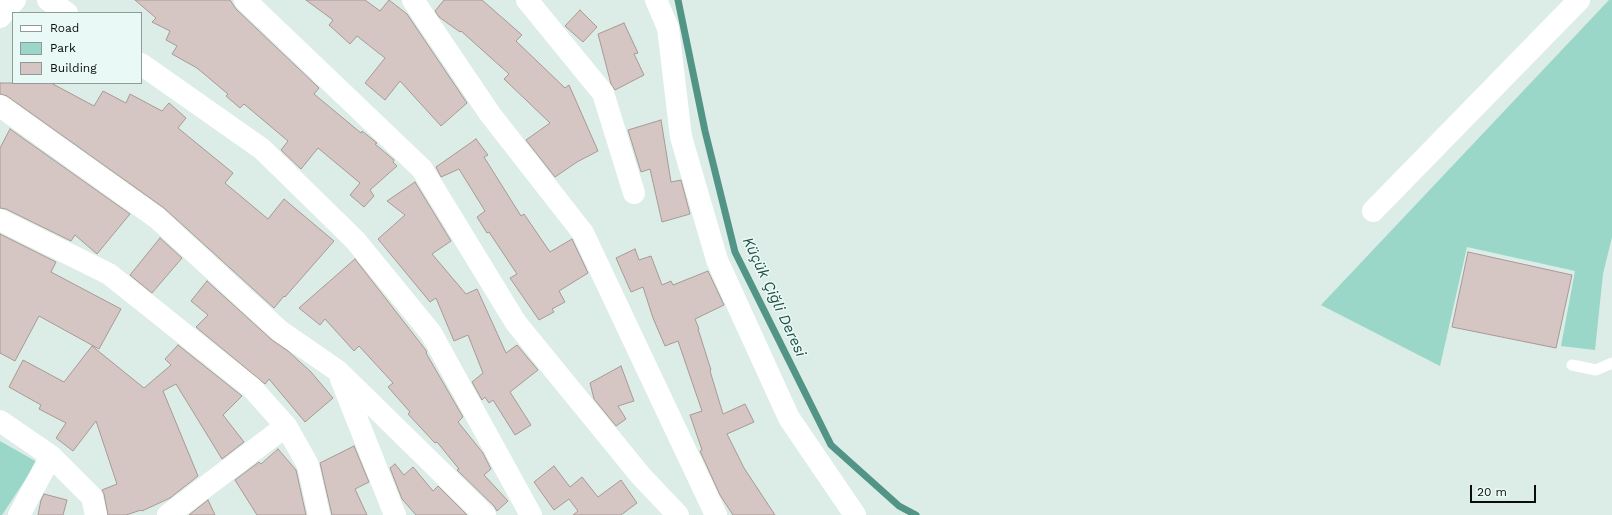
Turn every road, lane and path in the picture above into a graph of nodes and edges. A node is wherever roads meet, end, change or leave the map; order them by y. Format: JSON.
{"nodes":[{"id":1,"x":15,"y":0,"type":"edge"},
{"id":2,"x":48,"y":0,"type":"edge"},
{"id":3,"x":245,"y":0,"type":"edge"},
{"id":4,"x":413,"y":0,"type":"edge"},
{"id":5,"x":527,"y":0,"type":"edge"},
{"id":6,"x":656,"y":0,"type":"edge"},
{"id":7,"x":1579,"y":0,"type":"edge"},
{"id":8,"x":66,"y":12,"type":"edge"},
{"id":9,"x":0,"y":17,"type":"edge"},
{"id":10,"x":142,"y":65,"type":"edge"},
{"id":11,"x":0,"y":106,"type":"edge"},
{"id":12,"x":634,"y":193,"type":"dead end"},
{"id":13,"x":1373,"y":211,"type":"dead end"},
{"id":14,"x":0,"y":220,"type":"edge"},
{"id":15,"x":1612,"y":363,"type":"edge"},
{"id":16,"x":1572,"y":365,"type":"dead end"},
{"id":17,"x":338,"y":371,"type":"junction"},
{"id":18,"x":0,"y":421,"type":"edge"},
{"id":19,"x":286,"y":426,"type":"junction"},
{"id":20,"x":51,"y":456,"type":"junction"},
{"id":21,"x":19,"y":515,"type":"edge"},
{"id":22,"x":96,"y":515,"type":"edge"},
{"id":23,"x":168,"y":515,"type":"edge"},
{"id":24,"x":319,"y":515,"type":"edge"},
{"id":25,"x":395,"y":515,"type":"edge"},
{"id":26,"x":485,"y":515,"type":"edge"},
{"id":27,"x":531,"y":515,"type":"edge"},
{"id":28,"x":678,"y":515,"type":"edge"},
{"id":29,"x":716,"y":515,"type":"edge"},
{"id":30,"x":855,"y":515,"type":"edge"}],
"edges":[{"from":1,"to":9,"type":"street"},
{"from":2,"to":8,"type":"street"},
{"from":3,"to":28,"type":"street"},
{"from":4,"to":29,"type":"street"},
{"from":5,"to":12,"type":"street"},
{"from":6,"to":30,"type":"street"},
{"from":7,"to":13,"type":"street"},
{"from":10,"to":27,"type":"street"},
{"from":11,"to":17,"type":"street"},
{"from":14,"to":19,"type":"street"},
{"from":15,"to":16,"type":"lane"},
{"from":17,"to":25,"type":"street"},
{"from":17,"to":26,"type":"street"},
{"from":18,"to":20,"type":"street"},
{"from":19,"to":23,"type":"street"},
{"from":19,"to":24,"type":"street"},
{"from":20,"to":21,"type":"street"},
{"from":20,"to":22,"type":"street"}]}
